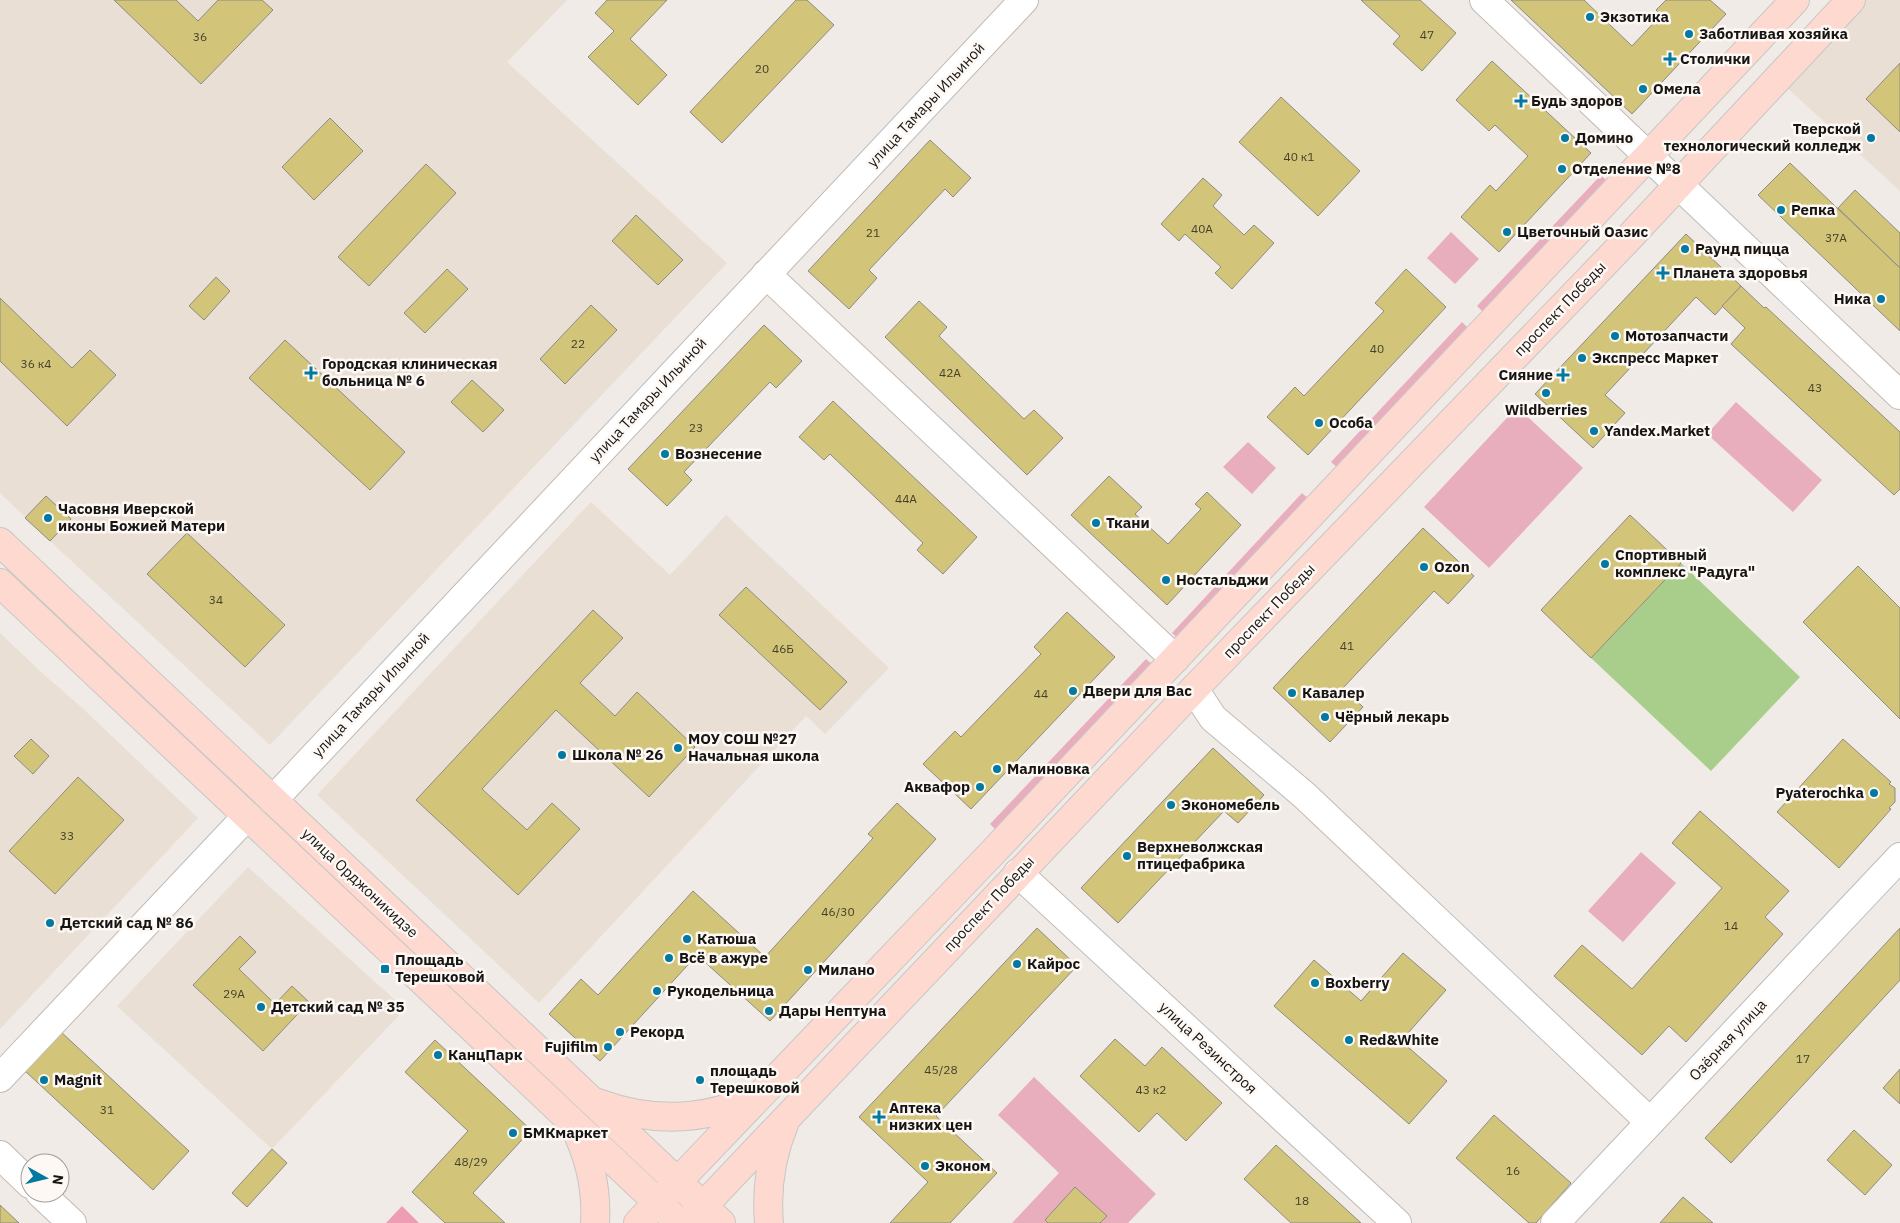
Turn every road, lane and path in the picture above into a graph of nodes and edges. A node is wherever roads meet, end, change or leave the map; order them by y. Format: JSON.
{"nodes":[{"id":1,"x":1024,"y":0,"type":"edge"},
{"id":2,"x":1484,"y":0,"type":"edge"},
{"id":3,"x":1795,"y":0,"type":"edge"},
{"id":4,"x":1851,"y":0,"type":"edge"},
{"id":5,"x":1648,"y":156,"type":"junction"},
{"id":6,"x":1678,"y":184,"type":"junction"},
{"id":7,"x":766,"y":274,"type":"junction"},
{"id":8,"x":1900,"y":395,"type":"edge"},
{"id":9,"x":0,"y":542,"type":"edge"},
{"id":10,"x":0,"y":583,"type":"edge"},
{"id":11,"x":1175,"y":659,"type":"junction"},
{"id":12,"x":1194,"y":689,"type":"junction"},
{"id":13,"x":273,"y":800,"type":"junction"},
{"id":14,"x":247,"y":816,"type":"junction"},
{"id":15,"x":1900,"y":857,"type":"edge"},
{"id":16,"x":1018,"y":874,"type":"junction"},
{"id":17,"x":0,"y":1078,"type":"edge"},
{"id":18,"x":759,"y":1095,"type":"junction"},
{"id":19,"x":592,"y":1101,"type":"junction"},
{"id":20,"x":788,"y":1116,"type":"junction"},
{"id":21,"x":572,"y":1122,"type":"junction"},
{"id":22,"x":1650,"y":1122,"type":"junction"},
{"id":23,"x":0,"y":1155,"type":"edge"},
{"id":24,"x":20,"y":1174,"type":"edge"},
{"id":25,"x":677,"y":1182,"type":"junction"},
{"id":26,"x":658,"y":1202,"type":"junction"},
{"id":27,"x":51,"y":1203,"type":"edge"},
{"id":28,"x":704,"y":1217,"type":"edge"},
{"id":29,"x":72,"y":1223,"type":"edge"},
{"id":30,"x":595,"y":1223,"type":"edge"},
{"id":31,"x":638,"y":1223,"type":"edge"},
{"id":32,"x":680,"y":1223,"type":"edge"},
{"id":33,"x":769,"y":1223,"type":"edge"},
{"id":34,"x":1396,"y":1223,"type":"edge"},
{"id":35,"x":1556,"y":1223,"type":"edge"}],
"edges":[{"from":1,"to":7,"type":"street","name":"улица Тамары Ильиной"},
{"from":2,"to":5,"type":"street"},
{"from":3,"to":5,"type":"main road"},
{"from":4,"to":6,"type":"main road","name":"проспект Победы"},
{"from":5,"to":6,"type":"street"},
{"from":5,"to":11,"type":"main road"},
{"from":6,"to":8,"type":"street"},
{"from":6,"to":12,"type":"main road","name":"проспект Победы"},
{"from":7,"to":11,"type":"street"},
{"from":7,"to":13,"type":"street","name":"улица Тамары Ильиной"},
{"from":9,"to":13,"type":"main road","name":"улица Орджоникидзе"},
{"from":10,"to":14,"type":"main road","name":"улица Орджоникидзе"},
{"from":11,"to":18,"type":"main road"},
{"from":12,"to":16,"type":"main road","name":"проспект Победы"},
{"from":12,"to":22,"type":"street"},
{"from":13,"to":19,"type":"main road","name":"улица Орджоникидзе"},
{"from":14,"to":17,"type":"street"},
{"from":14,"to":21,"type":"main road","name":"улица Орджоникидзе"},
{"from":15,"to":22,"type":"street","name":"Озёрная улица"},
{"from":16,"to":20,"type":"main road","name":"проспект Победы"},
{"from":16,"to":34,"type":"street","name":"улица Резинстроя"},
{"from":18,"to":19,"type":"main road"},
{"from":18,"to":25,"type":"main road"},
{"from":19,"to":25,"type":"main road","name":"улица Орджоникидзе"},
{"from":20,"to":28,"type":"main road","name":"проспект Победы"},
{"from":20,"to":33,"type":"main road"},
{"from":21,"to":26,"type":"main road","name":"улица Орджоникидзе"},
{"from":21,"to":30,"type":"main road"},
{"from":22,"to":35,"type":"street","name":"Озёрная улица"},
{"from":23,"to":24,"type":"street"},
{"from":25,"to":26,"type":"main road"},
{"from":25,"to":28,"type":"main road","name":"улица Орджоникидзе"},
{"from":26,"to":31,"type":"main road"},
{"from":26,"to":32,"type":"main road","name":"улица Орджоникидзе"},
{"from":27,"to":29,"type":"street"}]}
